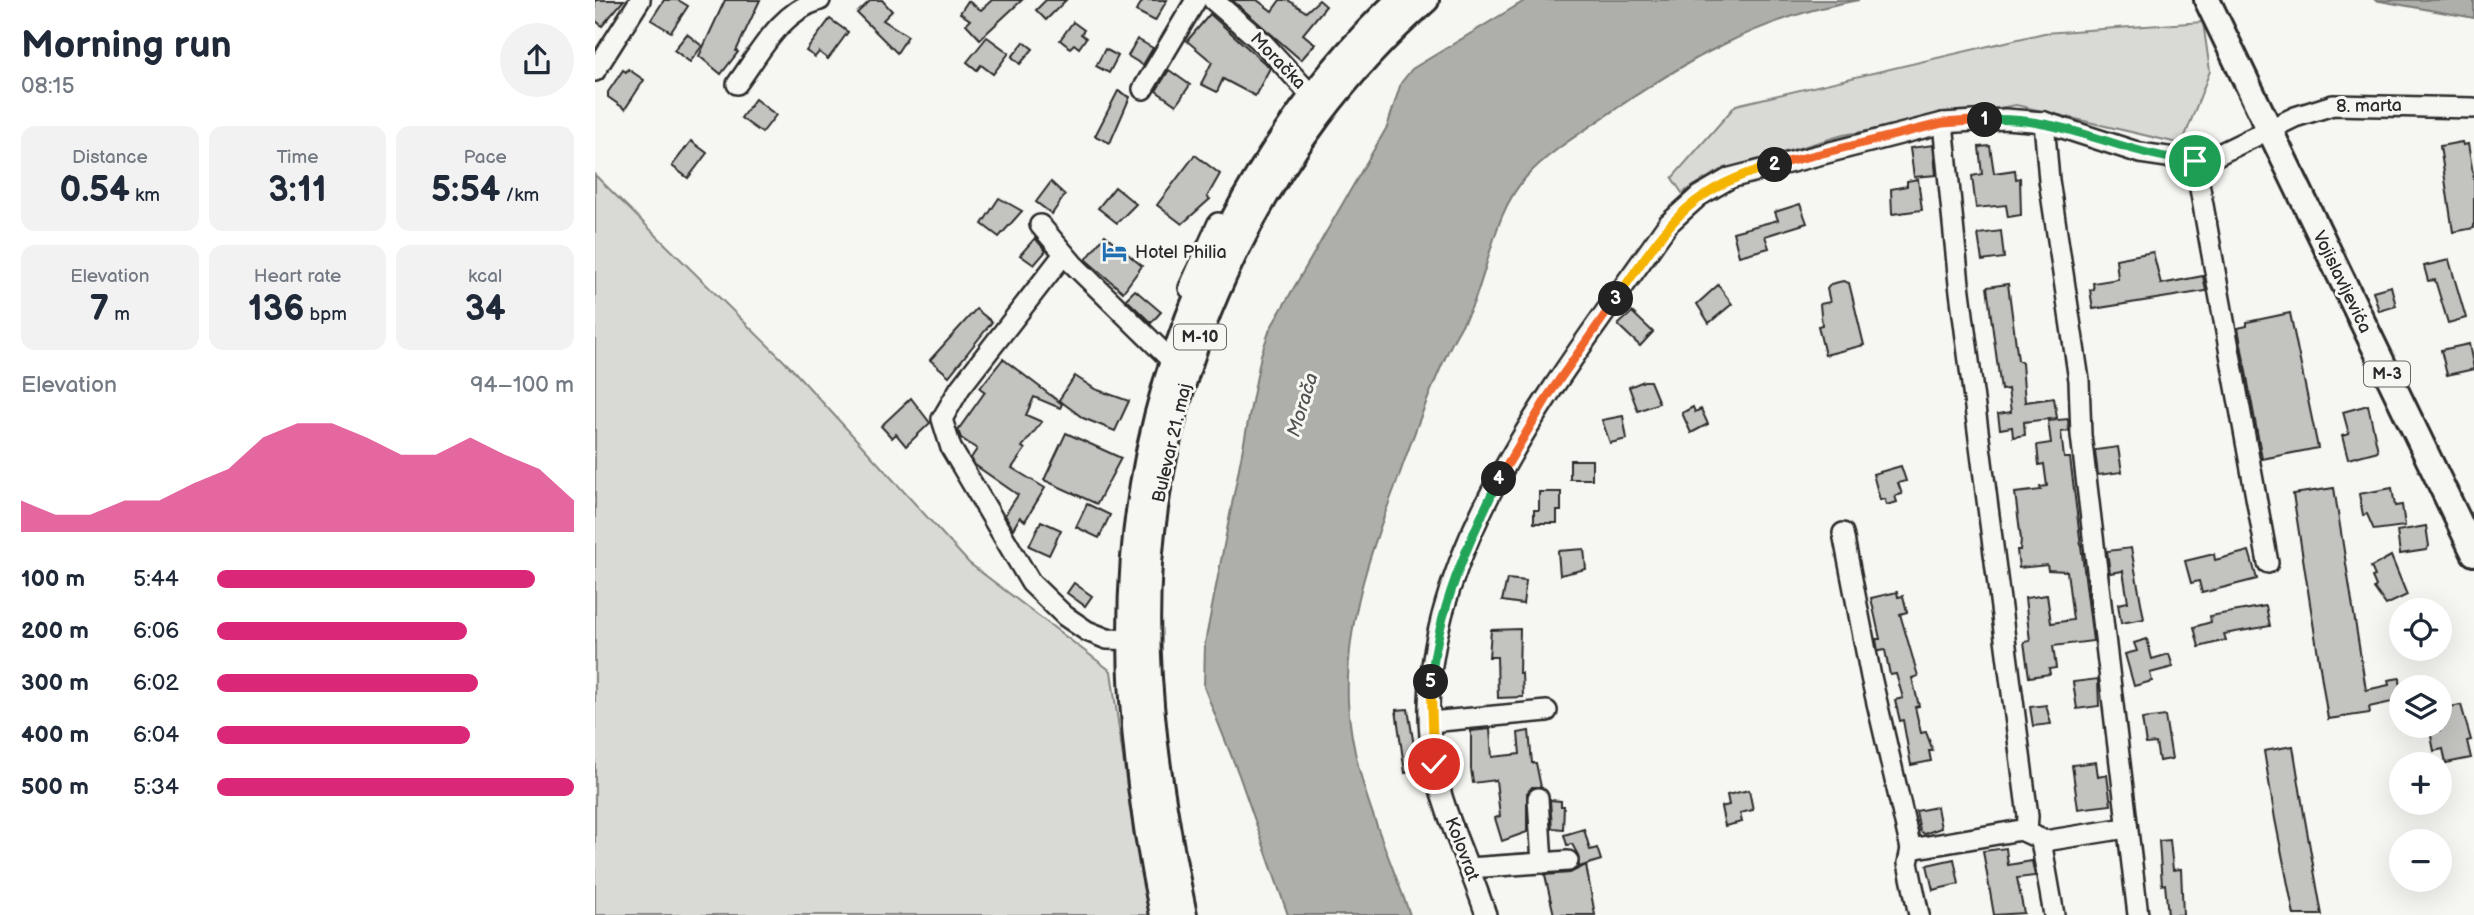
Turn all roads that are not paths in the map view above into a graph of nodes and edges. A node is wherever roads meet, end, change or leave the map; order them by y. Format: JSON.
{"nodes":[{"id":1,"x":640,"y":0,"type":"edge"},
{"id":2,"x":820,"y":0,"type":"edge"},
{"id":3,"x":1196,"y":0,"type":"edge"},
{"id":4,"x":1213,"y":0,"type":"edge"},
{"id":5,"x":1399,"y":0,"type":"edge"},
{"id":6,"x":1426,"y":0,"type":"edge"},
{"id":7,"x":2207,"y":0,"type":"edge"},
{"id":8,"x":595,"y":71,"type":"edge"},
{"id":9,"x":737,"y":84,"type":"dead end"},
{"id":10,"x":1143,"y":89,"type":"dead end"},
{"id":11,"x":1311,"y":95,"type":"junction"},
{"id":12,"x":2474,"y":108,"type":"edge"},
{"id":13,"x":2045,"y":122,"type":"junction"},
{"id":14,"x":1943,"y":123,"type":"junction"},
{"id":15,"x":2269,"y":130,"type":"junction"},
{"id":16,"x":2195,"y":161,"type":"junction"},
{"id":17,"x":1040,"y":225,"type":"dead end"},
{"id":18,"x":1064,"y":254,"type":"junction"},
{"id":19,"x":1168,"y":357,"type":"junction"},
{"id":20,"x":1843,"y":533,"type":"dead end"},
{"id":21,"x":2474,"y":553,"type":"edge"},
{"id":22,"x":2269,"y":563,"type":"dead end"},
{"id":23,"x":1140,"y":640,"type":"junction"},
{"id":24,"x":1547,"y":711,"type":"dead end"},
{"id":25,"x":1430,"y":722,"type":"junction"},
{"id":26,"x":1538,"y":798,"type":"dead end"},
{"id":27,"x":2126,"y":828,"type":"junction"},
{"id":28,"x":2034,"y":836,"type":"junction"},
{"id":29,"x":1911,"y":849,"type":"junction"},
{"id":30,"x":1568,"y":861,"type":"dead end"},
{"id":31,"x":1542,"y":863,"type":"junction"},
{"id":32,"x":1469,"y":868,"type":"junction"},
{"id":33,"x":1163,"y":915,"type":"edge"},
{"id":34,"x":1184,"y":915,"type":"edge"},
{"id":35,"x":1486,"y":915,"type":"edge"},
{"id":36,"x":1919,"y":915,"type":"edge"},
{"id":37,"x":2054,"y":915,"type":"edge"},
{"id":38,"x":2138,"y":915,"type":"edge"}],
"edges":[{"from":1,"to":8,"type":"street"},
{"from":2,"to":9,"type":"street"},
{"from":3,"to":10,"type":"street"},
{"from":4,"to":11,"type":"street","name":"Moračka"},
{"from":5,"to":11,"type":"main road","name":"Bulevar 21. maj","number":"M-10"},
{"from":6,"to":23,"type":"main road","name":"Bulevar 21. maj","number":"M-10"},
{"from":7,"to":15,"type":"main road","name":"Vojislavljevića","number":"M-3"},
{"from":11,"to":19,"type":"main road","name":"Bulevar 21. maj","number":"M-10"},
{"from":12,"to":15,"type":"street","name":"8. marta"},
{"from":13,"to":14,"type":"street","name":"Kolovrat"},
{"from":13,"to":16,"type":"street","name":"Kolovrat"},
{"from":13,"to":27,"type":"street"},
{"from":14,"to":25,"type":"street","name":"Kolovrat"},
{"from":14,"to":28,"type":"street"},
{"from":15,"to":16,"type":"street","name":"Kolovrat"},
{"from":15,"to":21,"type":"main road","name":"Vojislavljevića","number":"M-3"},
{"from":16,"to":22,"type":"street"},
{"from":17,"to":18,"type":"street"},
{"from":18,"to":19,"type":"street"},
{"from":18,"to":23,"type":"street"},
{"from":19,"to":23,"type":"main road","name":"Bulevar 21. maj","number":"M-10"},
{"from":20,"to":29,"type":"street"},
{"from":23,"to":33,"type":"main road","name":"Bulevar 21. maj","number":"M-10"},
{"from":23,"to":34,"type":"main road","name":"Bulevar 21. maj","number":"M-10"},
{"from":24,"to":25,"type":"street"},
{"from":25,"to":32,"type":"street","name":"Kolovrat"},
{"from":26,"to":31,"type":"street"},
{"from":27,"to":28,"type":"street"},
{"from":27,"to":38,"type":"street"},
{"from":28,"to":29,"type":"street"},
{"from":28,"to":37,"type":"street"},
{"from":29,"to":36,"type":"street"},
{"from":30,"to":31,"type":"street"},
{"from":31,"to":32,"type":"street"},
{"from":32,"to":35,"type":"street","name":"Kolovrat"}]}
